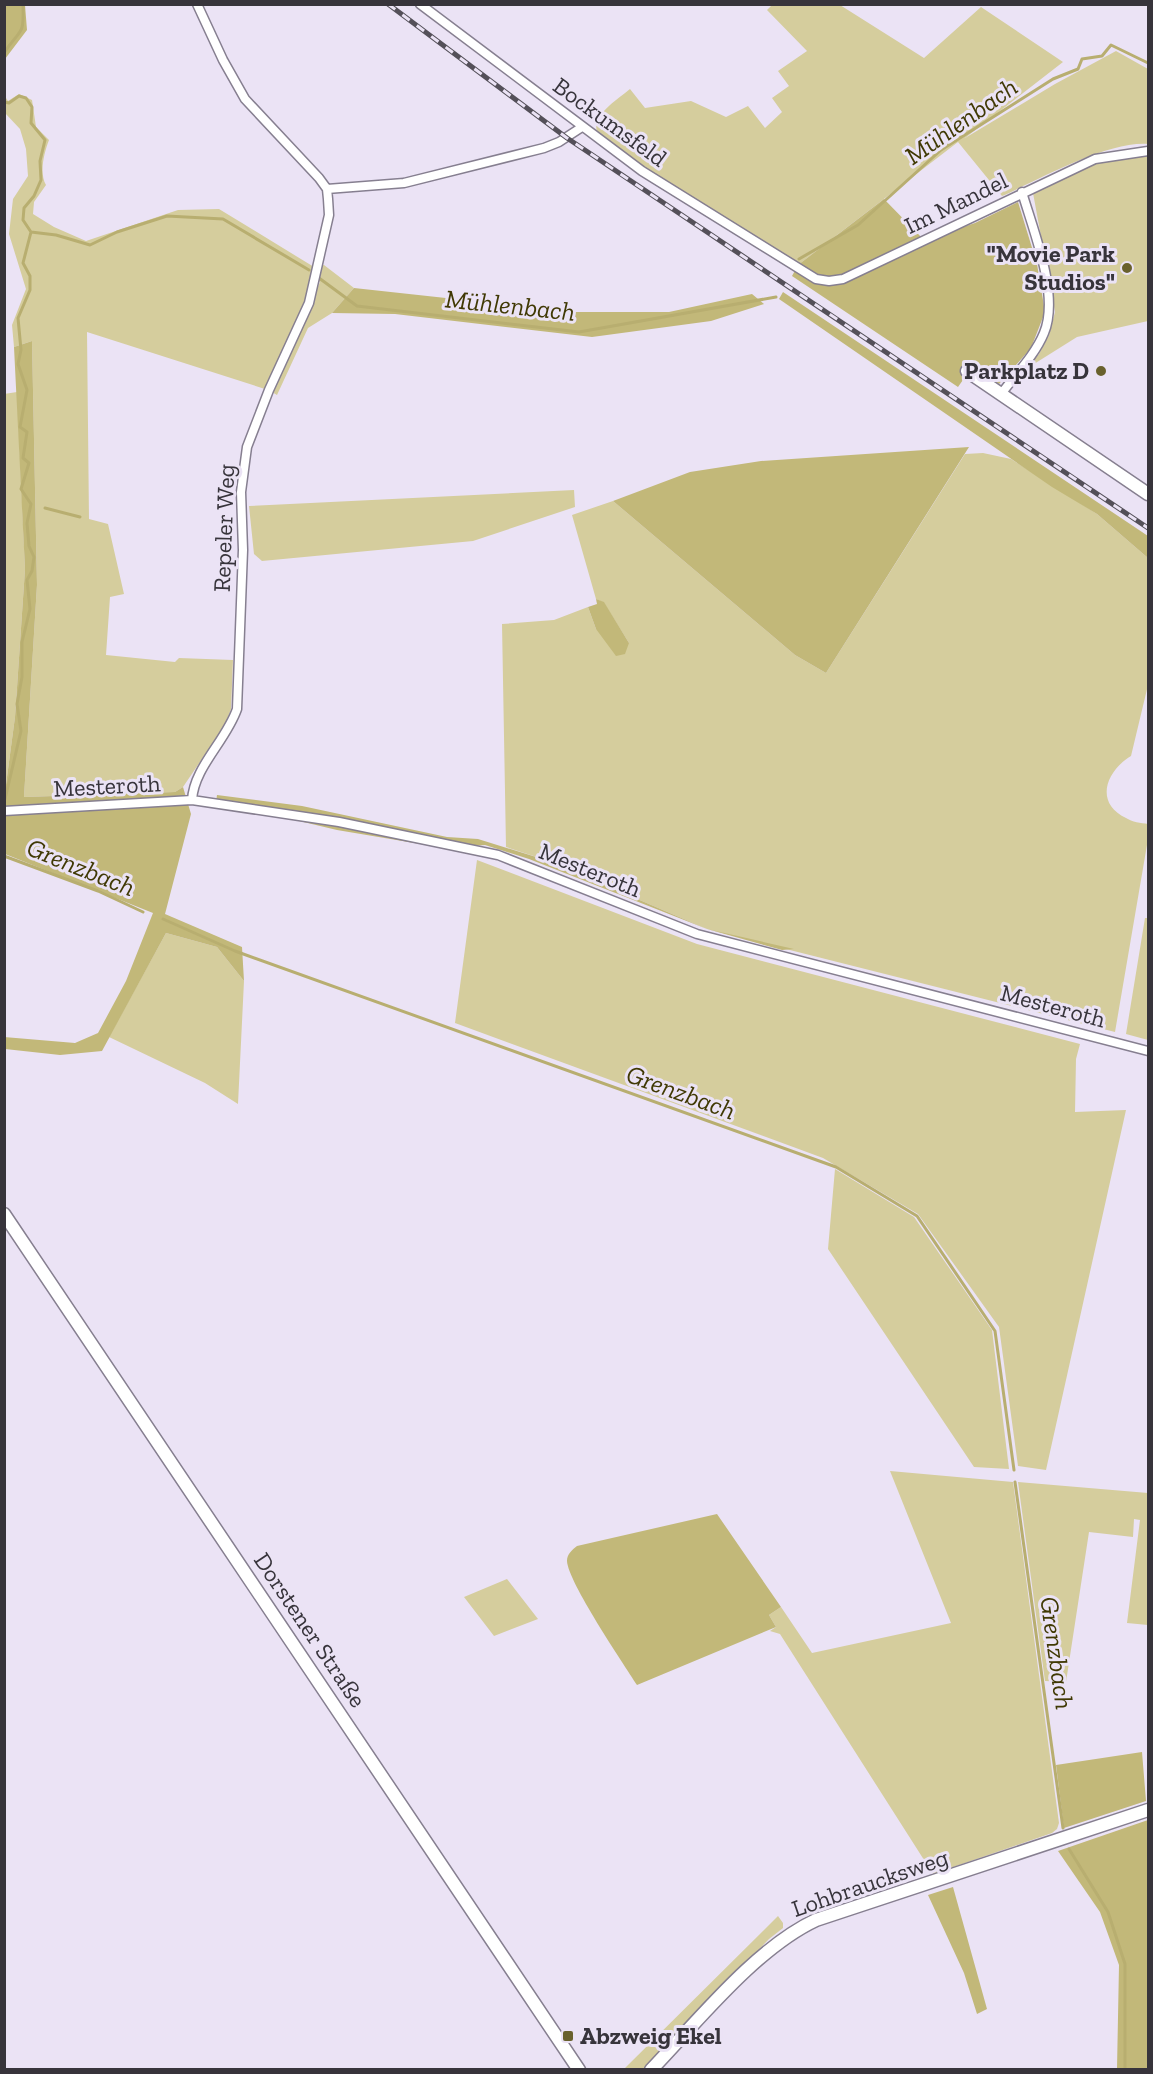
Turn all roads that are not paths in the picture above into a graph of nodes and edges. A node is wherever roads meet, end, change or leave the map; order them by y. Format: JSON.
{"nodes":[{"id":1,"x":197,"y":4,"type":"edge"},
{"id":2,"x":420,"y":4,"type":"edge"},
{"id":3,"x":582,"y":127,"type":"junction"},
{"id":4,"x":1149,"y":151,"type":"edge"},
{"id":5,"x":327,"y":189,"type":"junction"},
{"id":6,"x":1022,"y":192,"type":"junction"},
{"id":7,"x":786,"y":259,"type":"joint"},
{"id":8,"x":967,"y":371,"type":"dead end"},
{"id":9,"x":1001,"y":394,"type":"junction"},
{"id":10,"x":1149,"y":494,"type":"edge"},
{"id":11,"x":192,"y":800,"type":"junction"},
{"id":12,"x":4,"y":811,"type":"edge"},
{"id":13,"x":1149,"y":1051,"type":"edge"},
{"id":14,"x":4,"y":1214,"type":"edge"},
{"id":15,"x":1149,"y":1810,"type":"edge"},
{"id":16,"x":579,"y":2070,"type":"edge"},
{"id":17,"x":651,"y":2070,"type":"edge"}],
"edges":[{"from":1,"to":5,"type":"street"},
{"from":2,"to":3,"type":"street","name":"Bockumsfeld"},
{"from":3,"to":5,"type":"street"},
{"from":3,"to":7,"type":"street","name":"Bockumsfeld"},
{"from":4,"to":6,"type":"street","name":"Im Mandel"},
{"from":5,"to":11,"type":"street","name":"Repeler Weg"},
{"from":6,"to":7,"type":"street","name":"Im Mandel"},
{"from":6,"to":9,"type":"street"},
{"from":8,"to":9,"type":"main road"},
{"from":9,"to":10,"type":"main road"},
{"from":11,"to":12,"type":"street","name":"Mesteroth"},
{"from":11,"to":13,"type":"street","name":"Mesteroth"},
{"from":14,"to":16,"type":"main road","name":"Dorstener Straße"},
{"from":15,"to":17,"type":"main road","name":"Lohbraucksweg"}]}
